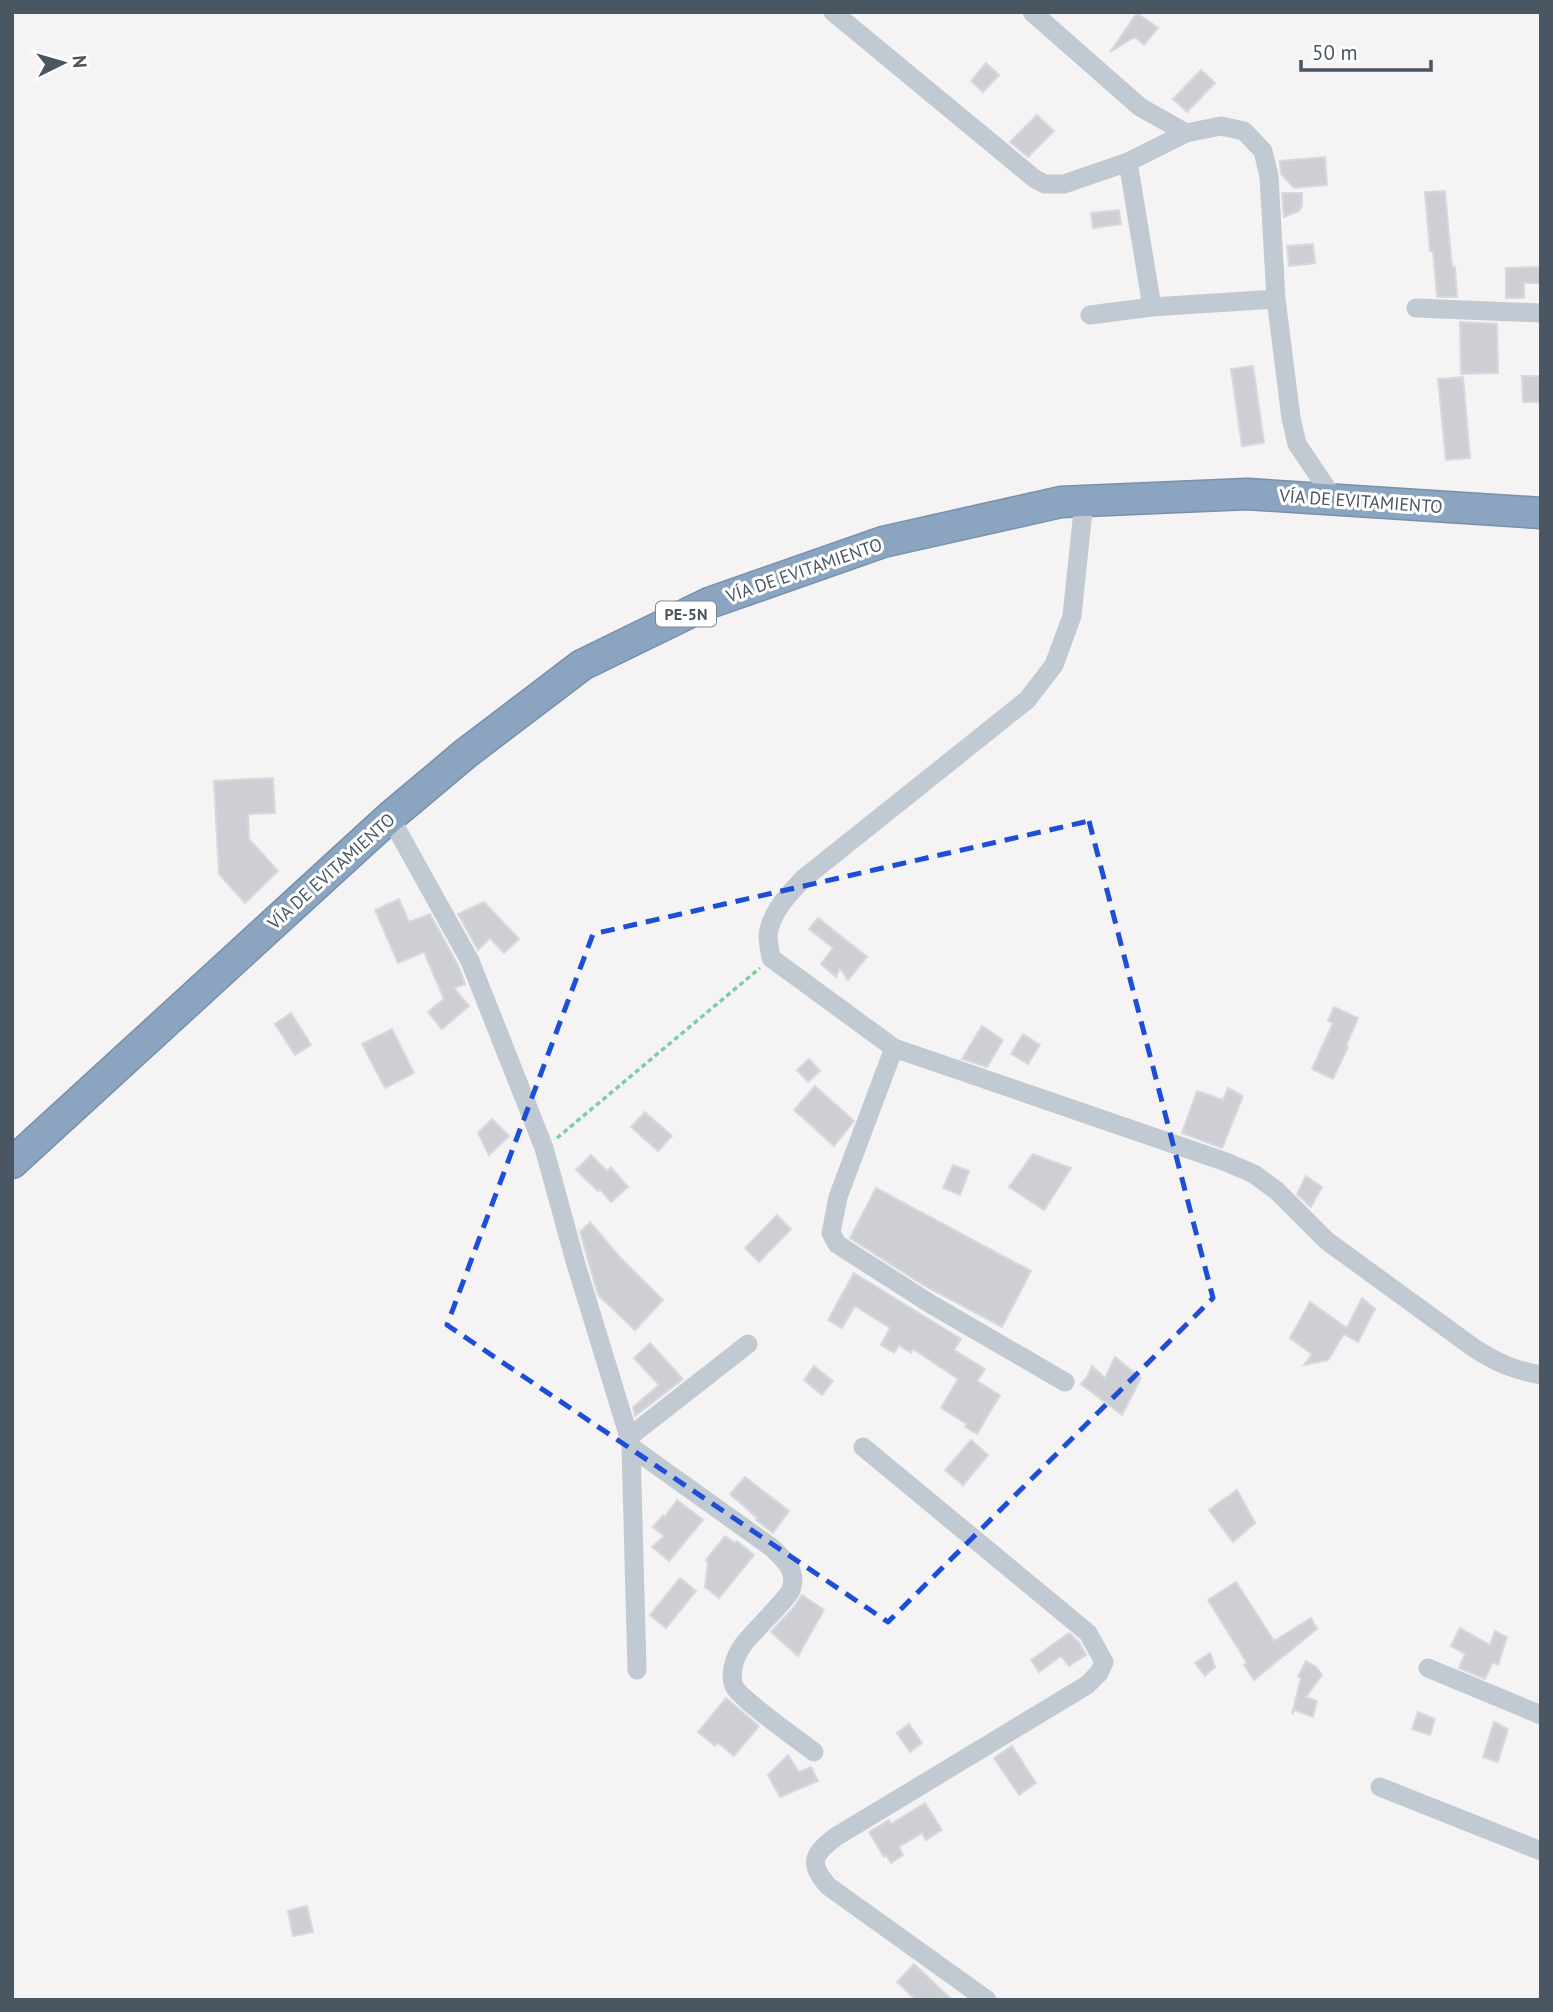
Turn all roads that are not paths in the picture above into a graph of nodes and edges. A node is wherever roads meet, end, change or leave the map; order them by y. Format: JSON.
{"nodes":[{"id":1,"x":833,"y":12,"type":"edge"},
{"id":2,"x":1032,"y":12,"type":"edge"},
{"id":3,"x":1186,"y":133,"type":"junction"},
{"id":4,"x":1128,"y":162,"type":"junction"},
{"id":5,"x":1276,"y":299,"type":"junction"},
{"id":6,"x":1152,"y":307,"type":"junction"},
{"id":7,"x":1416,"y":308,"type":"dead end"},
{"id":8,"x":1541,"y":313,"type":"edge"},
{"id":9,"x":1090,"y":316,"type":"dead end"},
{"id":10,"x":1334,"y":499,"type":"junction"},
{"id":11,"x":1084,"y":500,"type":"junction"},
{"id":12,"x":1541,"y":513,"type":"edge"},
{"id":13,"x":390,"y":817,"type":"junction"},
{"id":14,"x":894,"y":1048,"type":"junction"},
{"id":15,"x":12,"y":1163,"type":"edge"},
{"id":16,"x":748,"y":1344,"type":"dead end"},
{"id":17,"x":1541,"y":1375,"type":"edge"},
{"id":18,"x":1065,"y":1382,"type":"dead end"},
{"id":19,"x":630,"y":1442,"type":"junction"},
{"id":20,"x":863,"y":1447,"type":"dead end"},
{"id":21,"x":1428,"y":1668,"type":"dead end"},
{"id":22,"x":638,"y":1671,"type":"dead end"},
{"id":23,"x":1541,"y":1715,"type":"edge"},
{"id":24,"x":814,"y":1752,"type":"dead end"},
{"id":25,"x":1380,"y":1787,"type":"dead end"},
{"id":26,"x":1541,"y":1851,"type":"edge"},
{"id":27,"x":987,"y":2000,"type":"edge"}],
"edges":[{"from":1,"to":4,"type":"street"},
{"from":2,"to":3,"type":"street"},
{"from":3,"to":4,"type":"street"},
{"from":3,"to":5,"type":"street"},
{"from":4,"to":6,"type":"street"},
{"from":5,"to":6,"type":"street"},
{"from":5,"to":10,"type":"street"},
{"from":6,"to":9,"type":"street"},
{"from":7,"to":8,"type":"street"},
{"from":10,"to":11,"type":"highway","name":"VÍA DE EVITAMIENTO","number":"PE-5N"},
{"from":10,"to":12,"type":"highway","name":"VÍA DE EVITAMIENTO","number":"PE-5N"},
{"from":11,"to":13,"type":"highway","name":"VÍA DE EVITAMIENTO","number":"PE-5N"},
{"from":11,"to":14,"type":"street"},
{"from":13,"to":15,"type":"highway","name":"VÍA DE EVITAMIENTO","number":"PE-5N"},
{"from":13,"to":19,"type":"street"},
{"from":14,"to":17,"type":"street"},
{"from":14,"to":18,"type":"street"},
{"from":16,"to":19,"type":"street"},
{"from":19,"to":22,"type":"street"},
{"from":19,"to":24,"type":"street"},
{"from":20,"to":27,"type":"street"},
{"from":21,"to":23,"type":"street"},
{"from":25,"to":26,"type":"street"}]}
